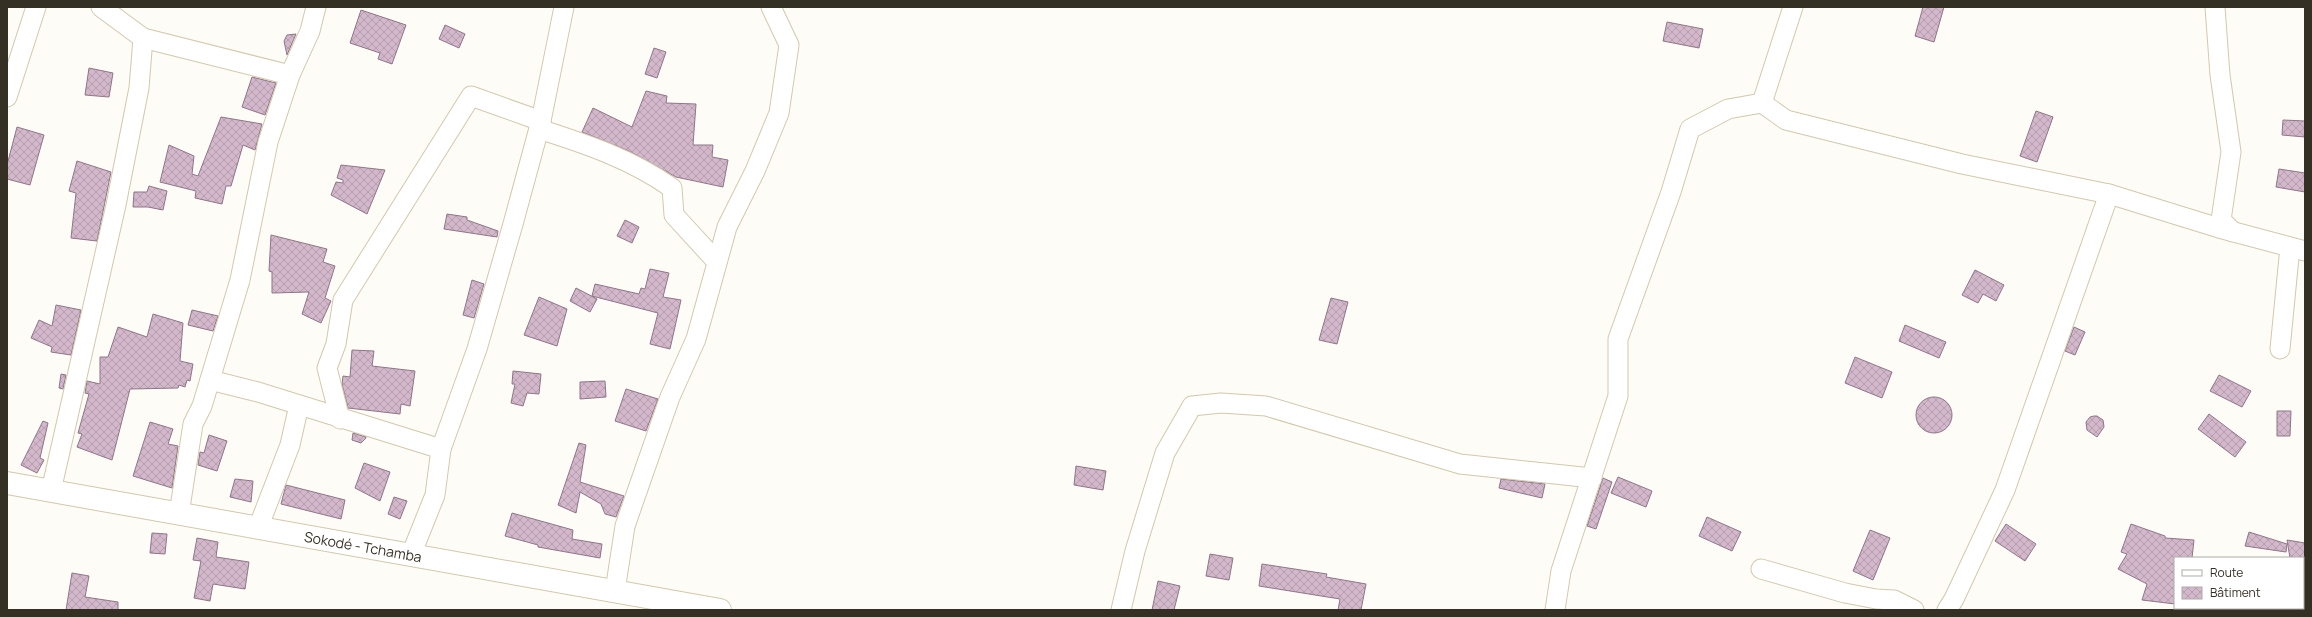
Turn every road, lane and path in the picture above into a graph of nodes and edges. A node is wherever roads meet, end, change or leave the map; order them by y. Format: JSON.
{"nodes":[{"id":1,"x":36,"y":7,"type":"edge"},
{"id":2,"x":101,"y":7,"type":"edge"},
{"id":3,"x":316,"y":7,"type":"edge"},
{"id":4,"x":564,"y":7,"type":"edge"},
{"id":5,"x":772,"y":7,"type":"edge"},
{"id":6,"x":1793,"y":7,"type":"edge"},
{"id":7,"x":2215,"y":7,"type":"edge"},
{"id":8,"x":143,"y":38,"type":"junction"},
{"id":9,"x":290,"y":75,"type":"junction"},
{"id":10,"x":7,"y":97,"type":"edge"},
{"id":11,"x":1762,"y":103,"type":"junction"},
{"id":12,"x":540,"y":125,"type":"junction"},
{"id":13,"x":2109,"y":194,"type":"junction"},
{"id":14,"x":2233,"y":232,"type":"junction"},
{"id":15,"x":2297,"y":249,"type":"edge"},
{"id":16,"x":717,"y":262,"type":"junction"},
{"id":17,"x":2280,"y":349,"type":"dead end"},
{"id":18,"x":210,"y":380,"type":"junction"},
{"id":19,"x":299,"y":405,"type":"junction"},
{"id":20,"x":340,"y":419,"type":"junction"},
{"id":21,"x":441,"y":449,"type":"junction"},
{"id":22,"x":1592,"y":478,"type":"junction"},
{"id":23,"x":7,"y":483,"type":"edge"},
{"id":24,"x":51,"y":491,"type":"junction"},
{"id":25,"x":179,"y":514,"type":"junction"},
{"id":26,"x":258,"y":528,"type":"junction"},
{"id":27,"x":411,"y":555,"type":"junction"},
{"id":28,"x":1762,"y":569,"type":"dead end"},
{"id":29,"x":615,"y":591,"type":"junction"},
{"id":30,"x":720,"y":610,"type":"edge"},
{"id":31,"x":1121,"y":610,"type":"edge"},
{"id":32,"x":1555,"y":610,"type":"edge"},
{"id":33,"x":1914,"y":610,"type":"edge"},
{"id":34,"x":1947,"y":610,"type":"edge"}],
"edges":[{"from":1,"to":10,"type":"street"},
{"from":2,"to":8,"type":"street"},
{"from":3,"to":9,"type":"street"},
{"from":4,"to":12,"type":"street"},
{"from":5,"to":16,"type":"street"},
{"from":6,"to":11,"type":"street"},
{"from":7,"to":14,"type":"street"},
{"from":8,"to":9,"type":"street"},
{"from":8,"to":24,"type":"street"},
{"from":9,"to":18,"type":"street"},
{"from":11,"to":13,"type":"street"},
{"from":11,"to":22,"type":"street"},
{"from":12,"to":16,"type":"street"},
{"from":12,"to":20,"type":"street"},
{"from":12,"to":21,"type":"street"},
{"from":13,"to":14,"type":"street"},
{"from":13,"to":34,"type":"street"},
{"from":14,"to":15,"type":"street"},
{"from":15,"to":17,"type":"street"},
{"from":16,"to":29,"type":"street"},
{"from":18,"to":19,"type":"street"},
{"from":18,"to":25,"type":"street"},
{"from":19,"to":20,"type":"street"},
{"from":19,"to":26,"type":"street"},
{"from":20,"to":21,"type":"street"},
{"from":21,"to":27,"type":"street"},
{"from":22,"to":31,"type":"street"},
{"from":22,"to":32,"type":"street"},
{"from":23,"to":24,"type":"main road","name":"Sokodé - Tchamba"},
{"from":24,"to":25,"type":"main road","name":"Sokodé - Tchamba"},
{"from":25,"to":26,"type":"main road","name":"Sokodé - Tchamba"},
{"from":26,"to":27,"type":"main road","name":"Sokodé - Tchamba"},
{"from":27,"to":29,"type":"main road","name":"Sokodé - Tchamba"},
{"from":28,"to":33,"type":"street"},
{"from":29,"to":30,"type":"main road","name":"Sokodé - Tchamba"}]}
